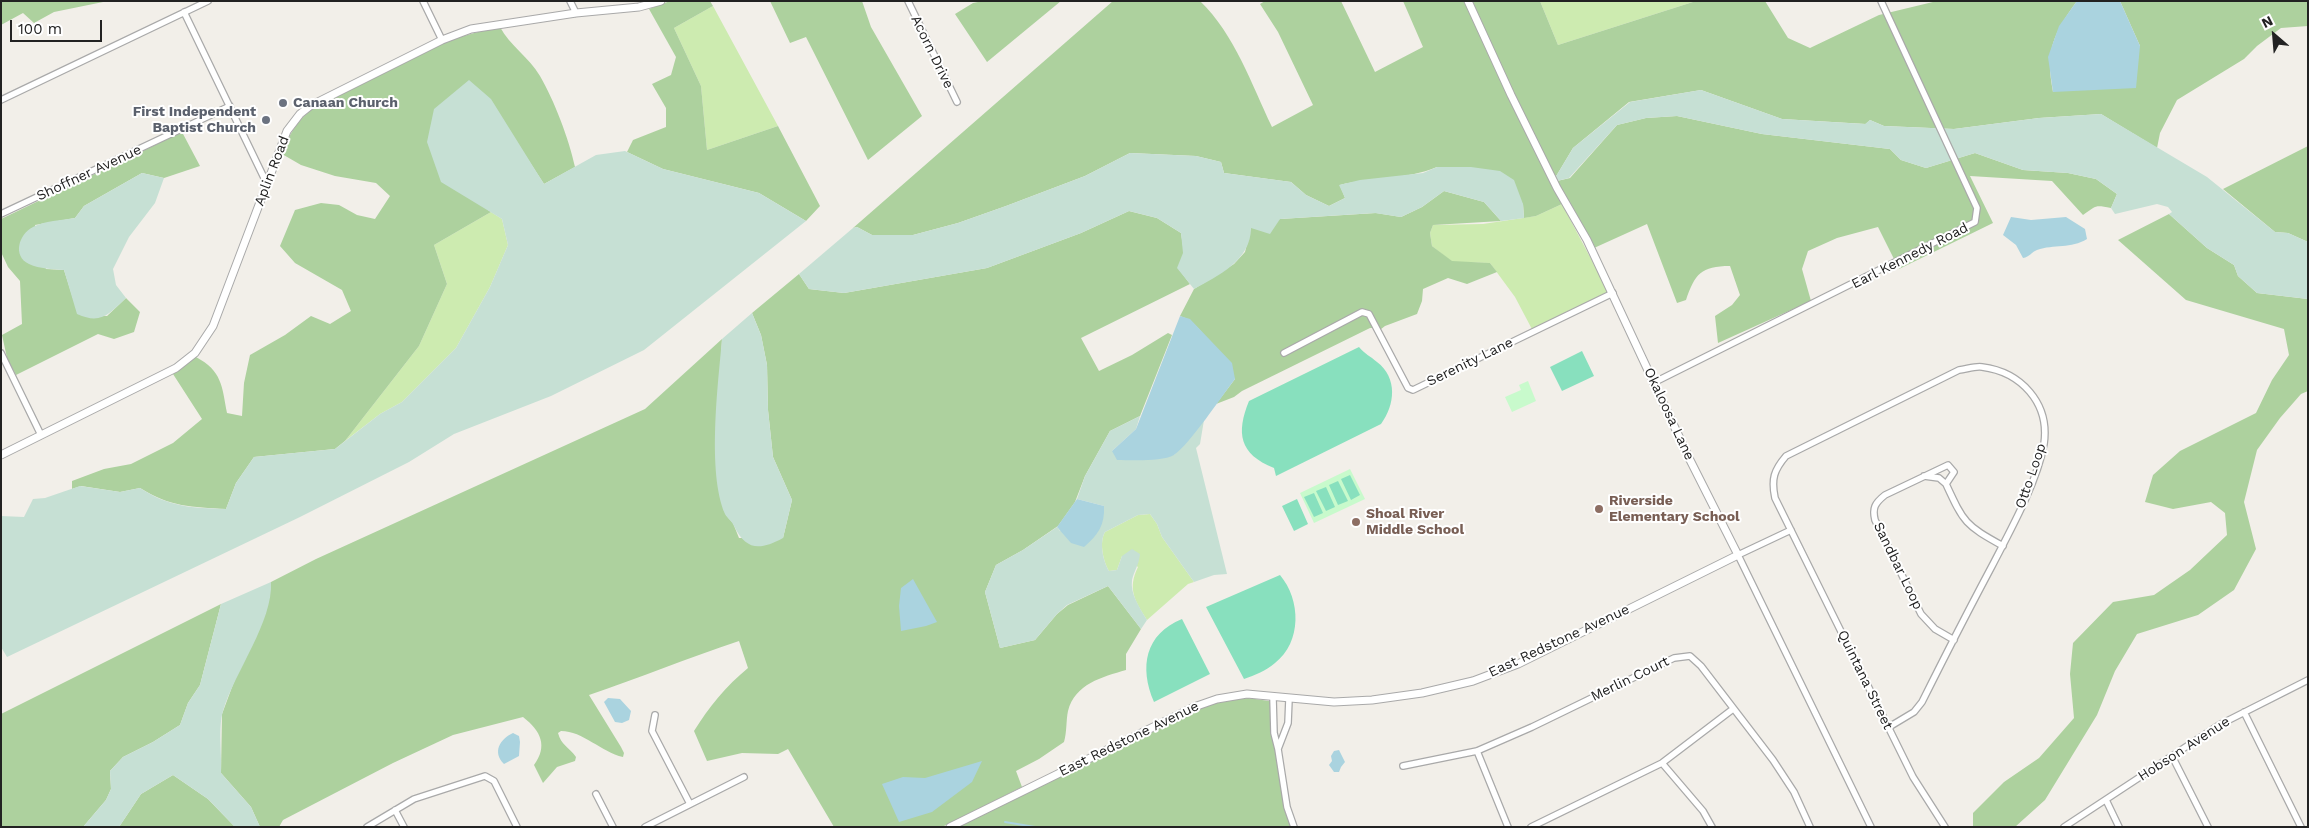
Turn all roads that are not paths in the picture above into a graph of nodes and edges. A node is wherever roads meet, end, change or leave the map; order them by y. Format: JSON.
{"nodes":[{"id":1,"x":208,"y":1,"type":"edge"},
{"id":2,"x":423,"y":1,"type":"edge"},
{"id":3,"x":570,"y":1,"type":"edge"},
{"id":4,"x":661,"y":1,"type":"edge"},
{"id":5,"x":908,"y":1,"type":"edge"},
{"id":6,"x":1468,"y":1,"type":"edge"},
{"id":7,"x":1881,"y":1,"type":"edge"},
{"id":8,"x":184,"y":12,"type":"junction"},
{"id":9,"x":576,"y":13,"type":"junction"},
{"id":10,"x":442,"y":40,"type":"junction"},
{"id":11,"x":1,"y":100,"type":"edge"},
{"id":12,"x":957,"y":102,"type":"dead end"},
{"id":13,"x":230,"y":106,"type":"junction"},
{"id":14,"x":267,"y":184,"type":"junction"},
{"id":15,"x":1,"y":214,"type":"edge"},
{"id":16,"x":1613,"y":293,"type":"junction"},
{"id":17,"x":1,"y":353,"type":"edge"},
{"id":18,"x":1284,"y":353,"type":"dead end"},
{"id":19,"x":1653,"y":383,"type":"junction"},
{"id":20,"x":41,"y":435,"type":"junction"},
{"id":21,"x":1,"y":455,"type":"edge"},
{"id":22,"x":1923,"y":476,"type":"junction"},
{"id":23,"x":1946,"y":484,"type":"junction"},
{"id":24,"x":1791,"y":530,"type":"junction"},
{"id":25,"x":2002,"y":546,"type":"junction"},
{"id":26,"x":1738,"y":555,"type":"junction"},
{"id":27,"x":1954,"y":640,"type":"junction"},
{"id":28,"x":2308,"y":680,"type":"edge"},
{"id":29,"x":1273,"y":698,"type":"junction"},
{"id":30,"x":1289,"y":699,"type":"junction"},
{"id":31,"x":1732,"y":709,"type":"junction"},
{"id":32,"x":2244,"y":712,"type":"junction"},
{"id":33,"x":655,"y":715,"type":"dead end"},
{"id":34,"x":1889,"y":727,"type":"junction"},
{"id":35,"x":1278,"y":749,"type":"junction"},
{"id":36,"x":1477,"y":751,"type":"junction"},
{"id":37,"x":2172,"y":756,"type":"junction"},
{"id":38,"x":1662,"y":763,"type":"junction"},
{"id":39,"x":1403,"y":766,"type":"dead end"},
{"id":40,"x":744,"y":777,"type":"dead end"},
{"id":41,"x":596,"y":794,"type":"dead end"},
{"id":42,"x":2106,"y":800,"type":"junction"},
{"id":43,"x":690,"y":804,"type":"junction"},
{"id":44,"x":395,"y":810,"type":"junction"},
{"id":45,"x":367,"y":827,"type":"edge"},
{"id":46,"x":404,"y":827,"type":"edge"},
{"id":47,"x":516,"y":827,"type":"edge"},
{"id":48,"x":613,"y":827,"type":"edge"},
{"id":49,"x":645,"y":827,"type":"edge"},
{"id":50,"x":950,"y":827,"type":"edge"},
{"id":51,"x":1294,"y":827,"type":"edge"},
{"id":52,"x":1508,"y":827,"type":"edge"},
{"id":53,"x":1531,"y":827,"type":"edge"},
{"id":54,"x":1712,"y":827,"type":"edge"},
{"id":55,"x":1810,"y":827,"type":"edge"},
{"id":56,"x":1871,"y":827,"type":"edge"},
{"id":57,"x":1945,"y":827,"type":"edge"},
{"id":58,"x":2064,"y":827,"type":"edge"},
{"id":59,"x":2119,"y":827,"type":"edge"},
{"id":60,"x":2208,"y":827,"type":"edge"},
{"id":61,"x":2300,"y":827,"type":"edge"}],
"edges":[{"from":1,"to":8,"type":"street"},
{"from":2,"to":10,"type":"street"},
{"from":3,"to":9,"type":"street"},
{"from":4,"to":9,"type":"street","name":"Aplin Road"},
{"from":5,"to":12,"type":"street","name":"Acorn Drive"},
{"from":6,"to":16,"type":"street","name":"Okaloosa Lane"},
{"from":7,"to":19,"type":"street","name":"Earl Kennedy Road"},
{"from":8,"to":11,"type":"street"},
{"from":8,"to":13,"type":"street"},
{"from":9,"to":10,"type":"street","name":"Aplin Road"},
{"from":10,"to":14,"type":"street","name":"Aplin Road"},
{"from":13,"to":14,"type":"street"},
{"from":13,"to":15,"type":"street","name":"Shoffner Avenue"},
{"from":14,"to":20,"type":"street","name":"Aplin Road"},
{"from":16,"to":18,"type":"street","name":"Serenity Lane"},
{"from":16,"to":19,"type":"street","name":"Okaloosa Lane"},
{"from":17,"to":20,"type":"street"},
{"from":19,"to":26,"type":"street","name":"Okaloosa Lane"},
{"from":20,"to":21,"type":"street","name":"Aplin Road"},
{"from":22,"to":23,"type":"street"},
{"from":22,"to":23,"type":"street","name":"Sandbar Loop"},
{"from":22,"to":27,"type":"street","name":"Sandbar Loop"},
{"from":23,"to":25,"type":"street","name":"Sandbar Loop"},
{"from":24,"to":25,"type":"street","name":"Otto Loop"},
{"from":24,"to":26,"type":"street"},
{"from":24,"to":34,"type":"street","name":"Quintana Street"},
{"from":25,"to":27,"type":"street","name":"Otto Loop"},
{"from":26,"to":30,"type":"street","name":"East Redstone Avenue"},
{"from":26,"to":56,"type":"street","name":"Okaloosa Lane"},
{"from":27,"to":34,"type":"street","name":"Otto Loop"},
{"from":28,"to":32,"type":"street","name":"Hobson Avenue"},
{"from":29,"to":30,"type":"street","name":"East Redstone Avenue"},
{"from":29,"to":35,"type":"street"},
{"from":29,"to":50,"type":"street","name":"East Redstone Avenue"},
{"from":30,"to":35,"type":"street"},
{"from":31,"to":36,"type":"street","name":"Merlin Court"},
{"from":31,"to":38,"type":"street"},
{"from":31,"to":55,"type":"street","name":"Merlin Court"},
{"from":32,"to":37,"type":"street","name":"Hobson Avenue"},
{"from":32,"to":61,"type":"street"},
{"from":33,"to":43,"type":"street"},
{"from":34,"to":57,"type":"street","name":"Quintana Street"},
{"from":35,"to":51,"type":"street"},
{"from":36,"to":39,"type":"street","name":"Merlin Court"},
{"from":36,"to":52,"type":"street"},
{"from":37,"to":42,"type":"street","name":"Hobson Avenue"},
{"from":37,"to":60,"type":"street"},
{"from":38,"to":53,"type":"street"},
{"from":38,"to":54,"type":"street"},
{"from":40,"to":43,"type":"street"},
{"from":41,"to":48,"type":"street"},
{"from":42,"to":58,"type":"street","name":"Hobson Avenue"},
{"from":42,"to":59,"type":"street"},
{"from":43,"to":49,"type":"street"},
{"from":44,"to":45,"type":"street"},
{"from":44,"to":46,"type":"street"},
{"from":44,"to":47,"type":"street"}]}
